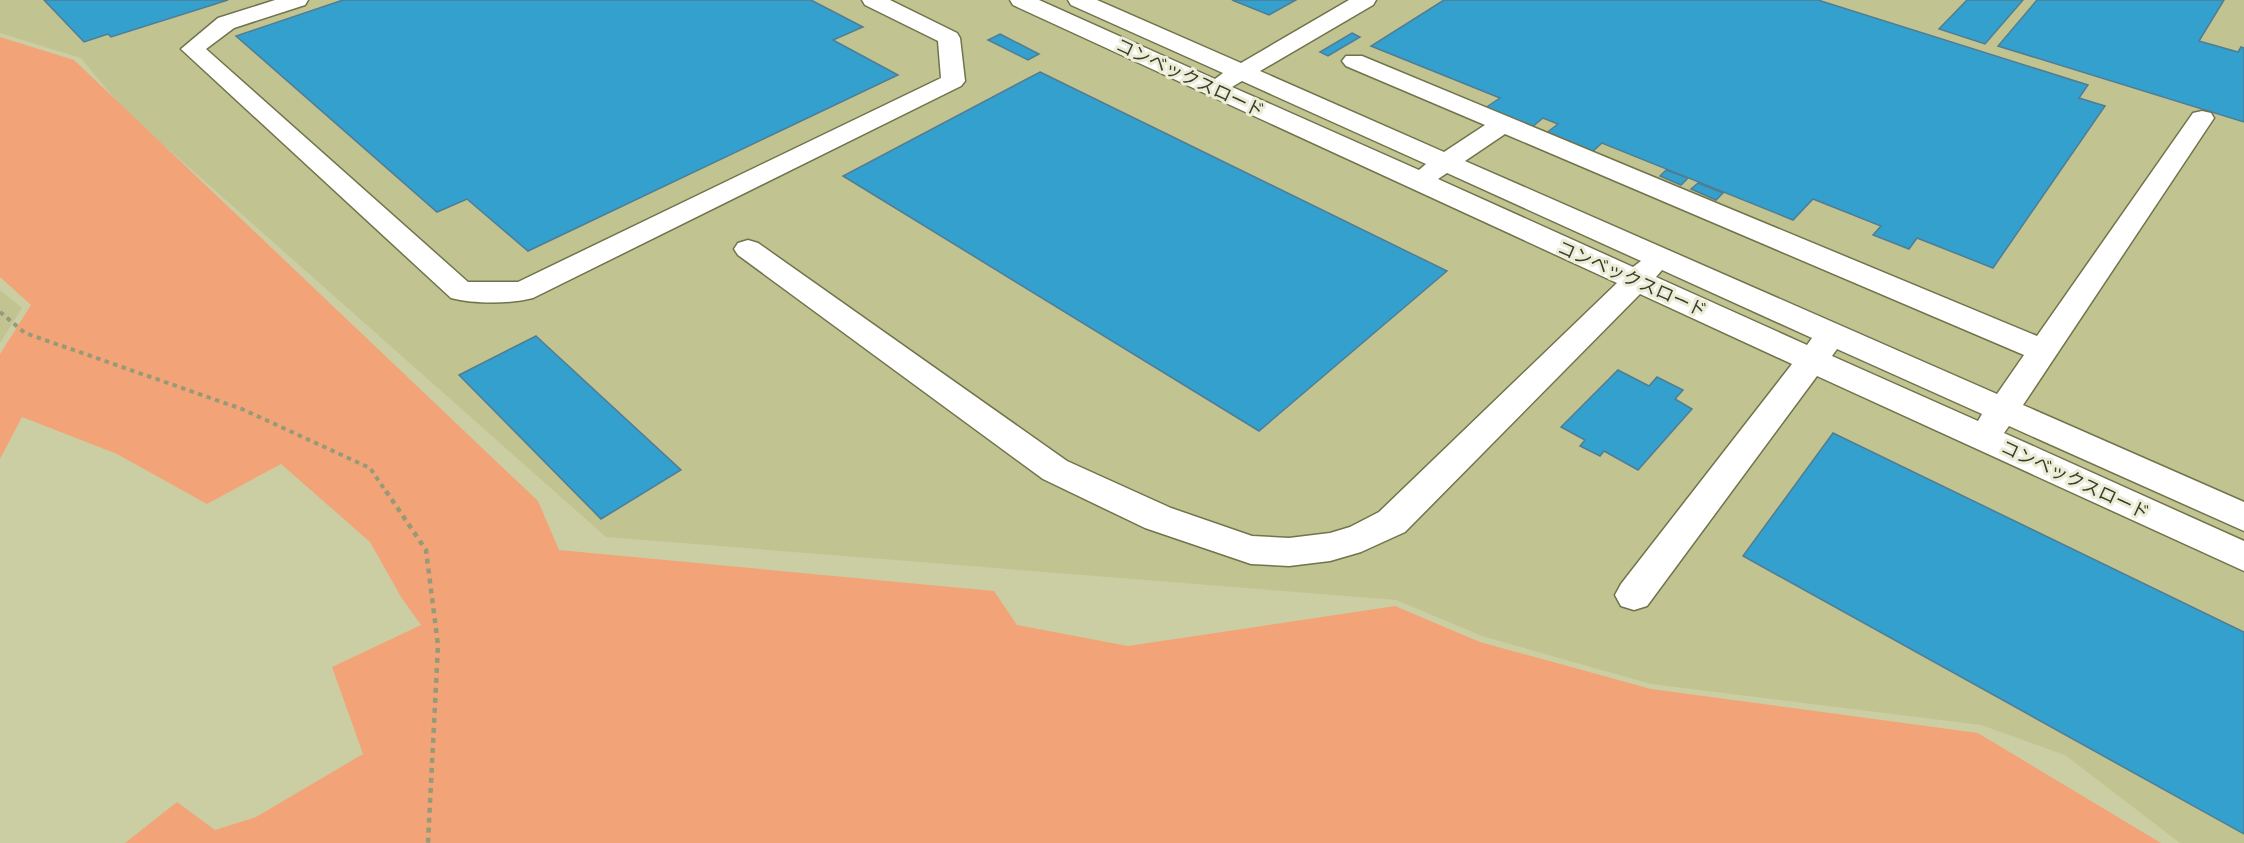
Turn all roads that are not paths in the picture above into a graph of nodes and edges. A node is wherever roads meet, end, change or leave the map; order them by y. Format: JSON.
{"nodes":[{"id":1,"x":297,"y":0,"type":"edge"},
{"id":2,"x":873,"y":0,"type":"edge"},
{"id":3,"x":1021,"y":0,"type":"edge"},
{"id":4,"x":1079,"y":0,"type":"edge"},
{"id":5,"x":1365,"y":0,"type":"edge"},
{"id":6,"x":1354,"y":62,"type":"dead end"},
{"id":7,"x":1240,"y":72,"type":"junction"},
{"id":8,"x":1212,"y":89,"type":"junction"},
{"id":9,"x":2202,"y":118,"type":"dead end"},
{"id":10,"x":1503,"y":124,"type":"junction"},
{"id":11,"x":1446,"y":163,"type":"junction"},
{"id":12,"x":1418,"y":181,"type":"junction"},
{"id":13,"x":748,"y":249,"type":"dead end"},
{"id":14,"x":1659,"y":258,"type":"junction"},
{"id":15,"x":1636,"y":281,"type":"junction"},
{"id":16,"x":1832,"y":334,"type":"junction"},
{"id":17,"x":2044,"y":351,"type":"junction"},
{"id":18,"x":1811,"y":360,"type":"junction"},
{"id":19,"x":2002,"y":410,"type":"junction"},
{"id":20,"x":1984,"y":438,"type":"junction"},
{"id":21,"x":2244,"y":518,"type":"edge"},
{"id":22,"x":2244,"y":557,"type":"edge"},
{"id":23,"x":1634,"y":595,"type":"dead end"}],
"edges":[{"from":1,"to":2,"type":"street"},
{"from":3,"to":8,"type":"street","name":"コンベックスロード"},
{"from":4,"to":7,"type":"street","name":"コンベックスロード"},
{"from":5,"to":7,"type":"street"},
{"from":6,"to":10,"type":"street"},
{"from":7,"to":8,"type":"street"},
{"from":7,"to":11,"type":"street","name":"コンベックスロード"},
{"from":8,"to":12,"type":"street","name":"コンベックスロード"},
{"from":9,"to":17,"type":"street"},
{"from":10,"to":11,"type":"street"},
{"from":10,"to":17,"type":"street"},
{"from":11,"to":12,"type":"street"},
{"from":11,"to":14,"type":"street","name":"コンベックスロード"},
{"from":12,"to":15,"type":"street","name":"コンベックスロード"},
{"from":13,"to":15,"type":"street"},
{"from":14,"to":15,"type":"street"},
{"from":14,"to":16,"type":"street","name":"コンベックスロード"},
{"from":15,"to":18,"type":"street","name":"コンベックスロード"},
{"from":16,"to":18,"type":"street"},
{"from":16,"to":19,"type":"street","name":"コンベックスロード"},
{"from":17,"to":19,"type":"street"},
{"from":18,"to":20,"type":"street","name":"コンベックスロード"},
{"from":18,"to":23,"type":"street"},
{"from":19,"to":20,"type":"street"},
{"from":19,"to":21,"type":"street","name":"コンベックスロード"},
{"from":20,"to":22,"type":"street","name":"コンベックスロード"}]}
